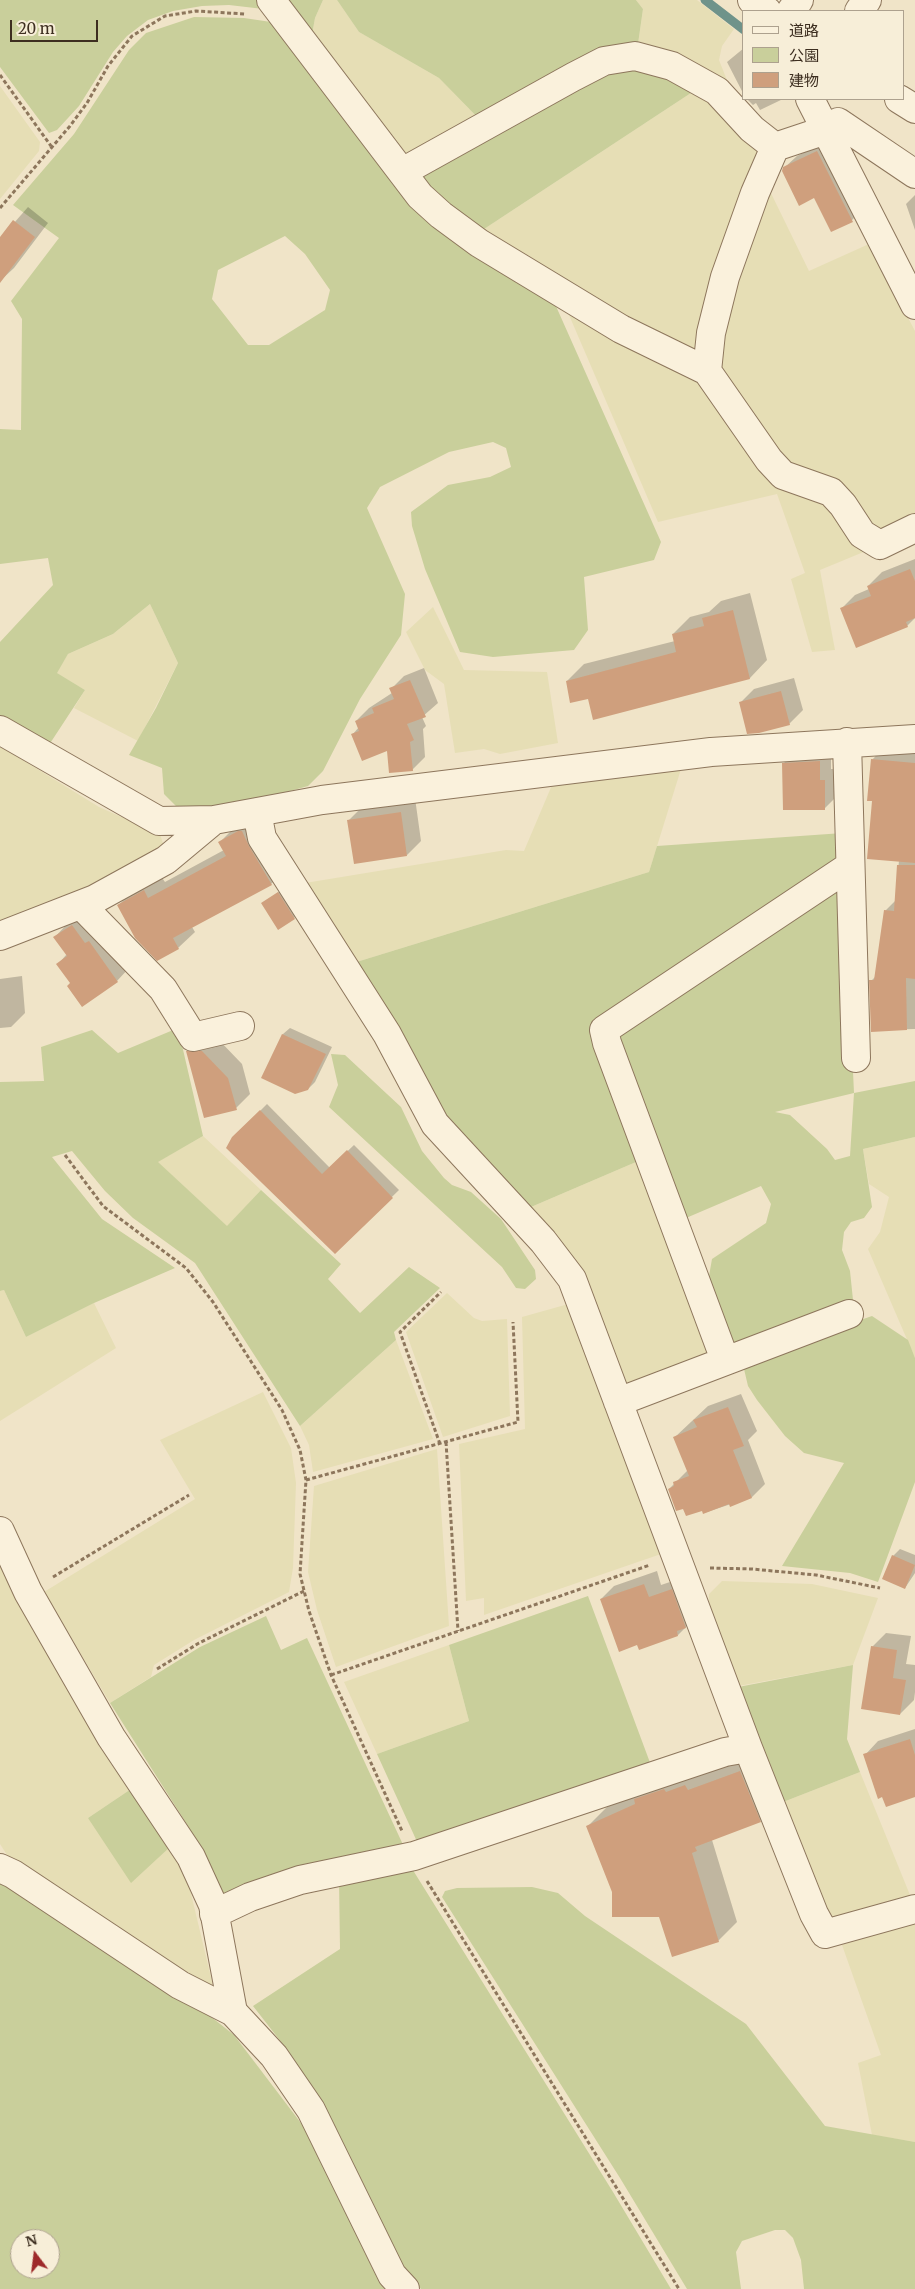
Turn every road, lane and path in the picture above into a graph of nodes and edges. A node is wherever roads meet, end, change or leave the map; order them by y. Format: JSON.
{"nodes":[{"id":1,"x":752,"y":0,"type":"edge"},
{"id":2,"x":279,"y":10,"type":"edge"},
{"id":3,"x":765,"y":10,"type":"edge"},
{"id":4,"x":0,"y":75,"type":"edge"},
{"id":5,"x":811,"y":100,"type":"edge"},
{"id":6,"x":901,"y":100,"type":"edge"},
{"id":7,"x":915,"y":109,"type":"edge"},
{"id":8,"x":826,"y":130,"type":"junction"},
{"id":9,"x":51,"y":146,"type":"junction"},
{"id":10,"x":775,"y":147,"type":"junction"},
{"id":11,"x":404,"y":171,"type":"junction"},
{"id":12,"x":915,"y":174,"type":"edge"},
{"id":13,"x":0,"y":208,"type":"edge"},
{"id":14,"x":915,"y":305,"type":"edge"},
{"id":15,"x":707,"y":370,"type":"junction"},
{"id":16,"x":915,"y":528,"type":"edge"},
{"id":17,"x":0,"y":730,"type":"edge"},
{"id":18,"x":915,"y":739,"type":"edge"},
{"id":19,"x":847,"y":742,"type":"junction"},
{"id":20,"x":257,"y":812,"type":"junction"},
{"id":21,"x":214,"y":820,"type":"junction"},
{"id":22,"x":850,"y":866,"type":"junction"},
{"id":23,"x":81,"y":905,"type":"junction"},
{"id":24,"x":0,"y":936,"type":"edge"},
{"id":25,"x":240,"y":1026,"type":"dead end"},
{"id":26,"x":856,"y":1058,"type":"dead end"},
{"id":27,"x":65,"y":1154,"type":"dead end"},
{"id":28,"x":441,"y":1292,"type":"dead end"},
{"id":29,"x":849,"y":1314,"type":"dead end"},
{"id":30,"x":513,"y":1322,"type":"dead end"},
{"id":31,"x":725,"y":1360,"type":"junction"},
{"id":32,"x":618,"y":1402,"type":"junction"},
{"id":33,"x":446,"y":1442,"type":"junction"},
{"id":34,"x":440,"y":1444,"type":"junction"},
{"id":35,"x":306,"y":1480,"type":"junction"},
{"id":36,"x":189,"y":1495,"type":"dead end"},
{"id":37,"x":0,"y":1531,"type":"edge"},
{"id":38,"x":679,"y":1564,"type":"junction"},
{"id":39,"x":880,"y":1588,"type":"dead end"},
{"id":40,"x":304,"y":1591,"type":"junction"},
{"id":41,"x":28,"y":1592,"type":"junction"},
{"id":42,"x":458,"y":1631,"type":"junction"},
{"id":43,"x":157,"y":1669,"type":"dead end"},
{"id":44,"x":331,"y":1675,"type":"junction"},
{"id":45,"x":748,"y":1748,"type":"junction"},
{"id":46,"x":414,"y":1856,"type":"junction"},
{"id":47,"x":0,"y":1868,"type":"edge"},
{"id":48,"x":915,"y":1909,"type":"edge"},
{"id":49,"x":214,"y":1914,"type":"junction"},
{"id":50,"x":233,"y":2012,"type":"junction"},
{"id":51,"x":405,"y":2289,"type":"edge"},
{"id":52,"x":679,"y":2289,"type":"edge"}],
"edges":[{"from":1,"to":3,"type":"street"},
{"from":2,"to":9,"type":"path"},
{"from":2,"to":11,"type":"street"},
{"from":4,"to":9,"type":"path"},
{"from":5,"to":8,"type":"street"},
{"from":6,"to":7,"type":"street"},
{"from":8,"to":10,"type":"street"},
{"from":8,"to":12,"type":"street"},
{"from":8,"to":14,"type":"street"},
{"from":9,"to":13,"type":"path"},
{"from":10,"to":11,"type":"street"},
{"from":10,"to":15,"type":"street"},
{"from":11,"to":15,"type":"street"},
{"from":15,"to":16,"type":"street"},
{"from":17,"to":21,"type":"street"},
{"from":18,"to":19,"type":"street"},
{"from":19,"to":20,"type":"street"},
{"from":19,"to":22,"type":"street"},
{"from":20,"to":21,"type":"street"},
{"from":20,"to":32,"type":"street"},
{"from":21,"to":23,"type":"street"},
{"from":22,"to":26,"type":"street"},
{"from":22,"to":31,"type":"street"},
{"from":23,"to":24,"type":"street"},
{"from":23,"to":25,"type":"street"},
{"from":27,"to":35,"type":"path"},
{"from":28,"to":34,"type":"path"},
{"from":29,"to":31,"type":"street"},
{"from":30,"to":33,"type":"path"},
{"from":31,"to":32,"type":"street"},
{"from":32,"to":38,"type":"street"},
{"from":33,"to":34,"type":"path"},
{"from":33,"to":42,"type":"path"},
{"from":34,"to":35,"type":"path"},
{"from":35,"to":40,"type":"path"},
{"from":36,"to":41,"type":"path"},
{"from":37,"to":41,"type":"street"},
{"from":38,"to":39,"type":"path"},
{"from":38,"to":42,"type":"path"},
{"from":38,"to":45,"type":"street"},
{"from":40,"to":43,"type":"path"},
{"from":40,"to":44,"type":"path"},
{"from":41,"to":49,"type":"street"},
{"from":42,"to":44,"type":"path"},
{"from":44,"to":46,"type":"path"},
{"from":45,"to":46,"type":"street"},
{"from":45,"to":48,"type":"street"},
{"from":46,"to":49,"type":"street"},
{"from":46,"to":52,"type":"path"},
{"from":47,"to":50,"type":"street"},
{"from":49,"to":50,"type":"street"},
{"from":50,"to":51,"type":"street"}]}
